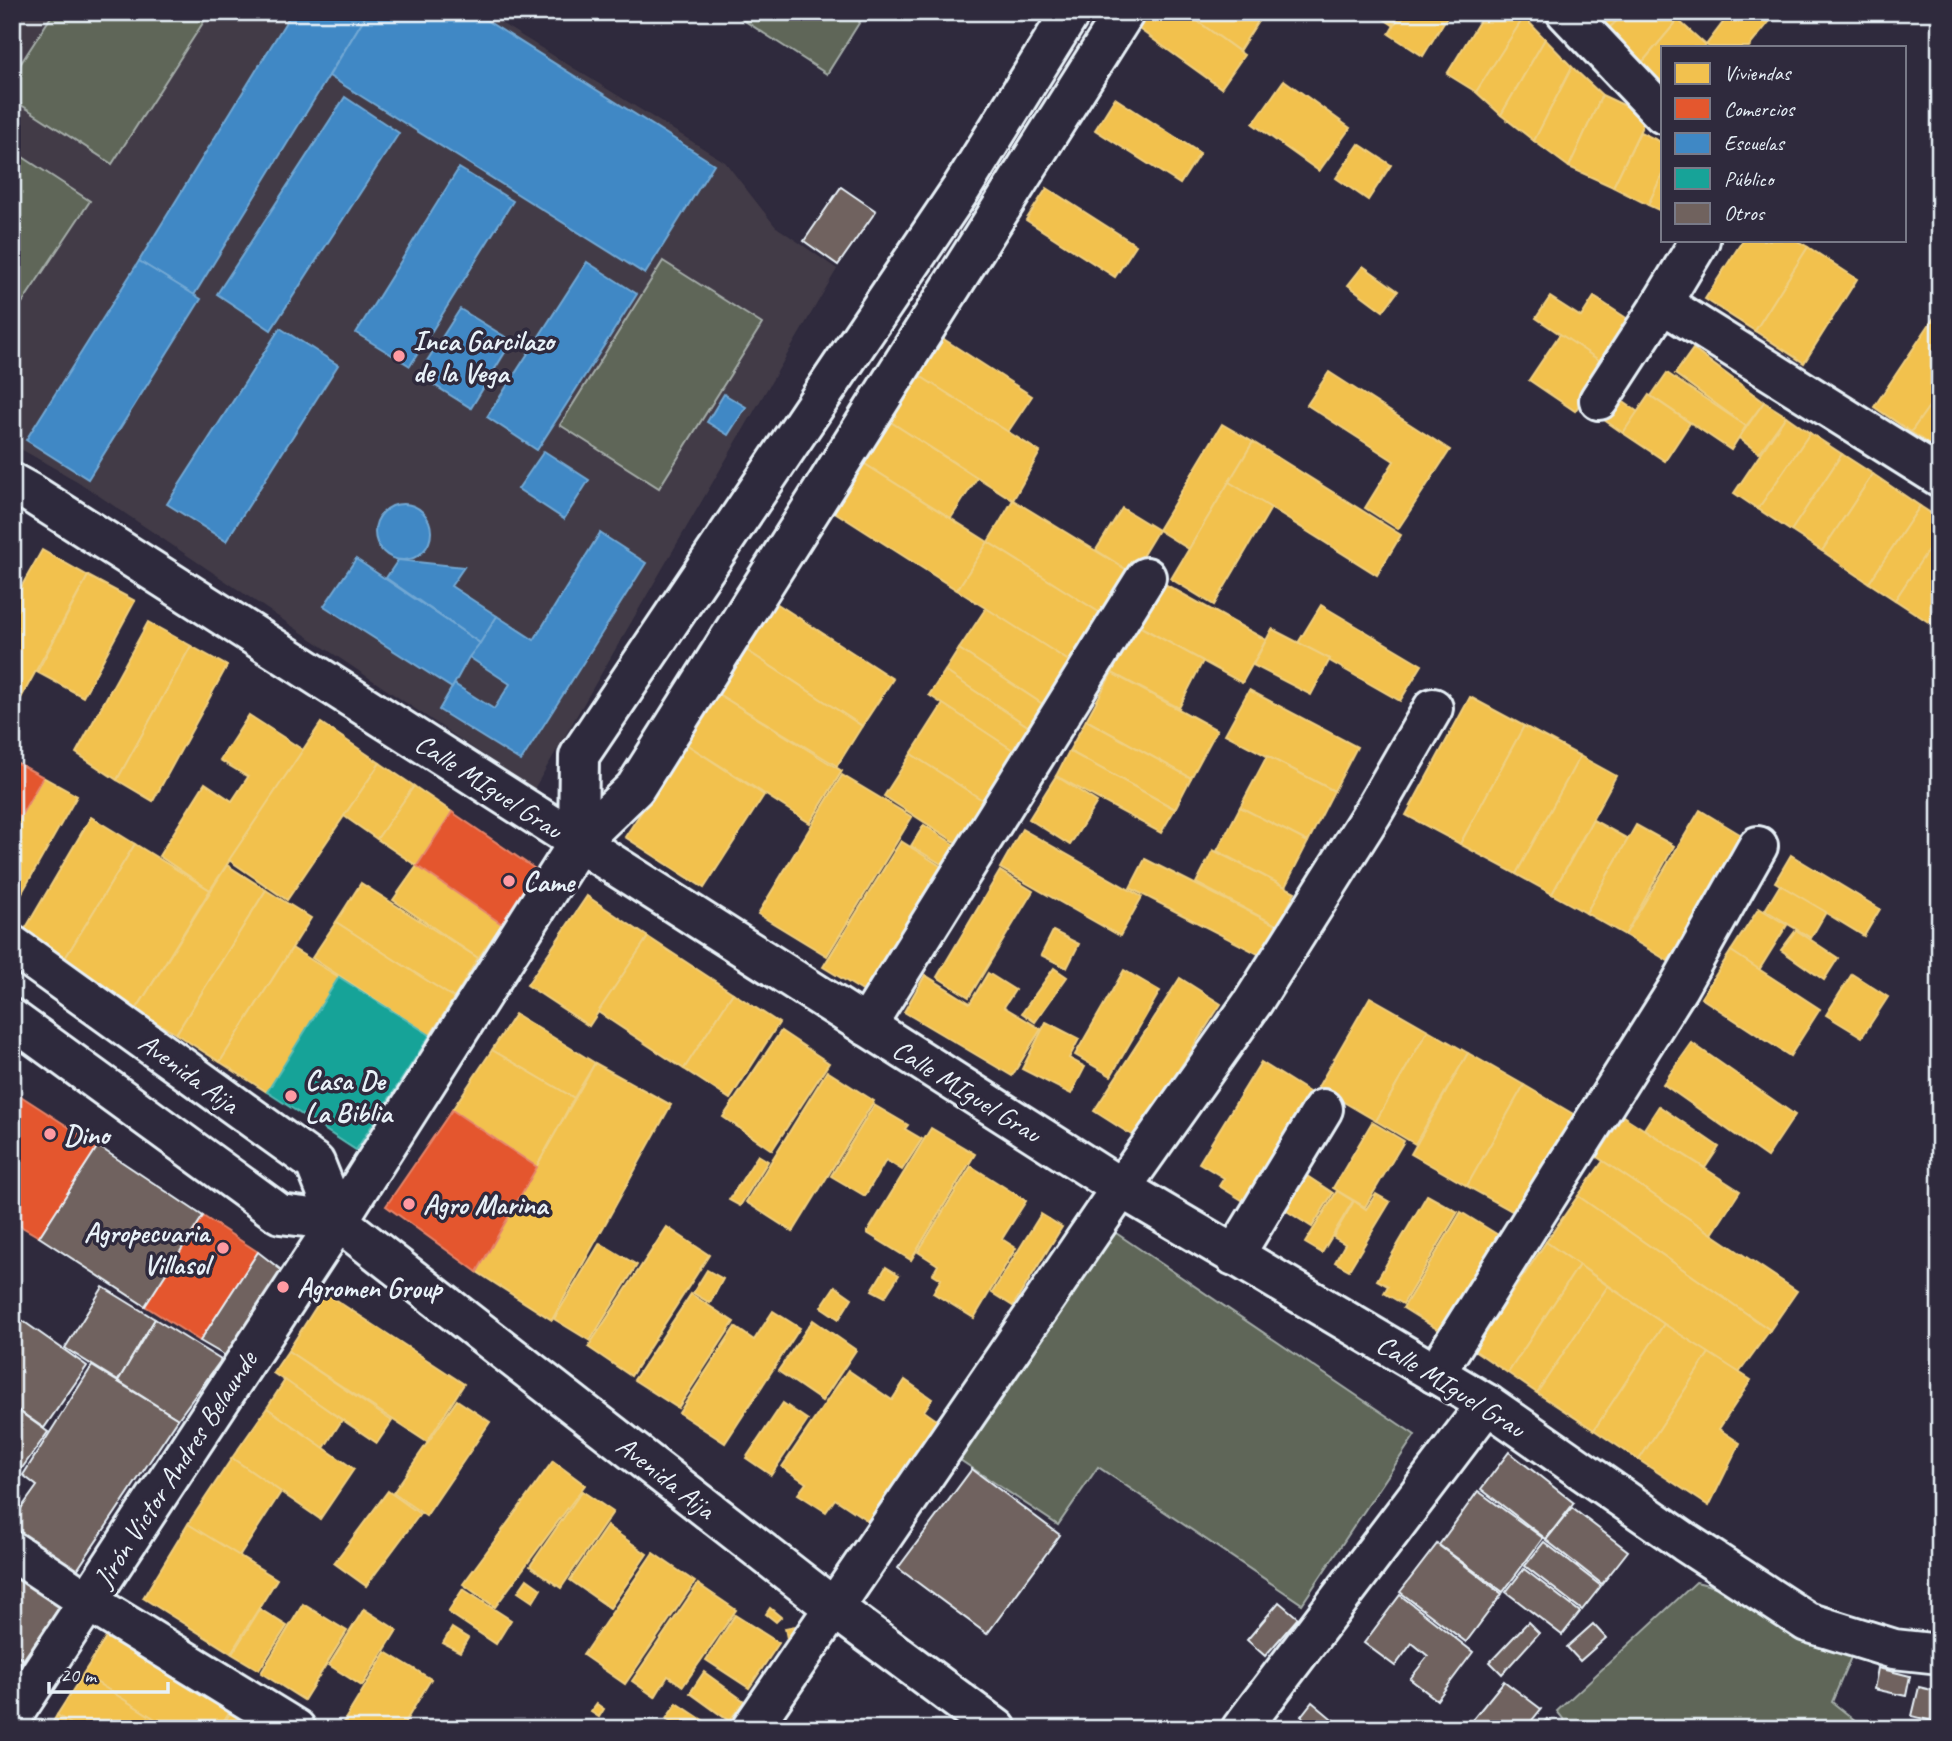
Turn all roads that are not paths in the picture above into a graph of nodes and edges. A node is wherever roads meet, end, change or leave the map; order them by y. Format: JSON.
{"nodes":[{"id":1,"x":1071,"y":12,"type":"edge"},
{"id":2,"x":1125,"y":12,"type":"edge"},
{"id":3,"x":1566,"y":12,"type":"edge"},
{"id":4,"x":1661,"y":112,"type":"edge"},
{"id":5,"x":1699,"y":242,"type":"edge"},
{"id":6,"x":1662,"y":303,"type":"junction"},
{"id":7,"x":1599,"y":400,"type":"dead end"},
{"id":8,"x":1940,"y":477,"type":"edge"},
{"id":9,"x":12,"y":483,"type":"edge"},
{"id":10,"x":1146,"y":577,"type":"dead end"},
{"id":11,"x":1433,"y":708,"type":"dead end"},
{"id":12,"x":578,"y":843,"type":"junction"},
{"id":13,"x":1758,"y":846,"type":"dead end"},
{"id":14,"x":12,"y":945,"type":"edge"},
{"id":15,"x":12,"y":1019,"type":"edge"},
{"id":16,"x":866,"y":1026,"type":"junction"},
{"id":17,"x":1323,"y":1109,"type":"dead end"},
{"id":18,"x":1121,"y":1188,"type":"junction"},
{"id":19,"x":338,"y":1221,"type":"junction"},
{"id":20,"x":1234,"y":1256,"type":"junction"},
{"id":21,"x":1435,"y":1374,"type":"junction"},
{"id":22,"x":1487,"y":1404,"type":"junction"},
{"id":23,"x":12,"y":1551,"type":"edge"},
{"id":24,"x":89,"y":1602,"type":"junction"},
{"id":25,"x":833,"y":1607,"type":"junction"},
{"id":26,"x":1940,"y":1654,"type":"edge"},
{"id":27,"x":12,"y":1717,"type":"edge"},
{"id":28,"x":296,"y":1729,"type":"edge"},
{"id":29,"x":751,"y":1729,"type":"edge"},
{"id":30,"x":997,"y":1729,"type":"edge"},
{"id":31,"x":1241,"y":1729,"type":"edge"}],
"edges":[{"from":1,"to":12,"type":"street"},
{"from":2,"to":12,"type":"street","name":"Jirón Victor Andres Belaunde"},
{"from":3,"to":4,"type":"street"},
{"from":5,"to":6,"type":"street"},
{"from":6,"to":7,"type":"street"},
{"from":6,"to":8,"type":"street"},
{"from":9,"to":12,"type":"street","name":"Calle MIguel Grau"},
{"from":10,"to":16,"type":"street"},
{"from":11,"to":18,"type":"street"},
{"from":12,"to":16,"type":"street","name":"Calle MIguel Grau"},
{"from":12,"to":19,"type":"street","name":"Jirón Victor Andres Belaunde"},
{"from":13,"to":21,"type":"street"},
{"from":14,"to":19,"type":"street","name":"Avenida Aija"},
{"from":15,"to":19,"type":"street"},
{"from":16,"to":18,"type":"street","name":"Calle MIguel Grau"},
{"from":17,"to":20,"type":"street"},
{"from":18,"to":20,"type":"street","name":"Calle MIguel Grau"},
{"from":18,"to":25,"type":"street"},
{"from":19,"to":24,"type":"street","name":"Jirón Victor Andres Belaunde"},
{"from":19,"to":25,"type":"street","name":"Avenida Aija"},
{"from":20,"to":21,"type":"street","name":"Calle MIguel Grau"},
{"from":21,"to":22,"type":"street","name":"Calle MIguel Grau"},
{"from":22,"to":26,"type":"street","name":"Calle MIguel Grau"},
{"from":22,"to":31,"type":"street"},
{"from":23,"to":24,"type":"street"},
{"from":24,"to":27,"type":"street","name":"Jirón Victor Andres Belaunde"},
{"from":24,"to":28,"type":"street"},
{"from":25,"to":29,"type":"street"},
{"from":25,"to":30,"type":"street","name":"Avenida Aija"}]}
